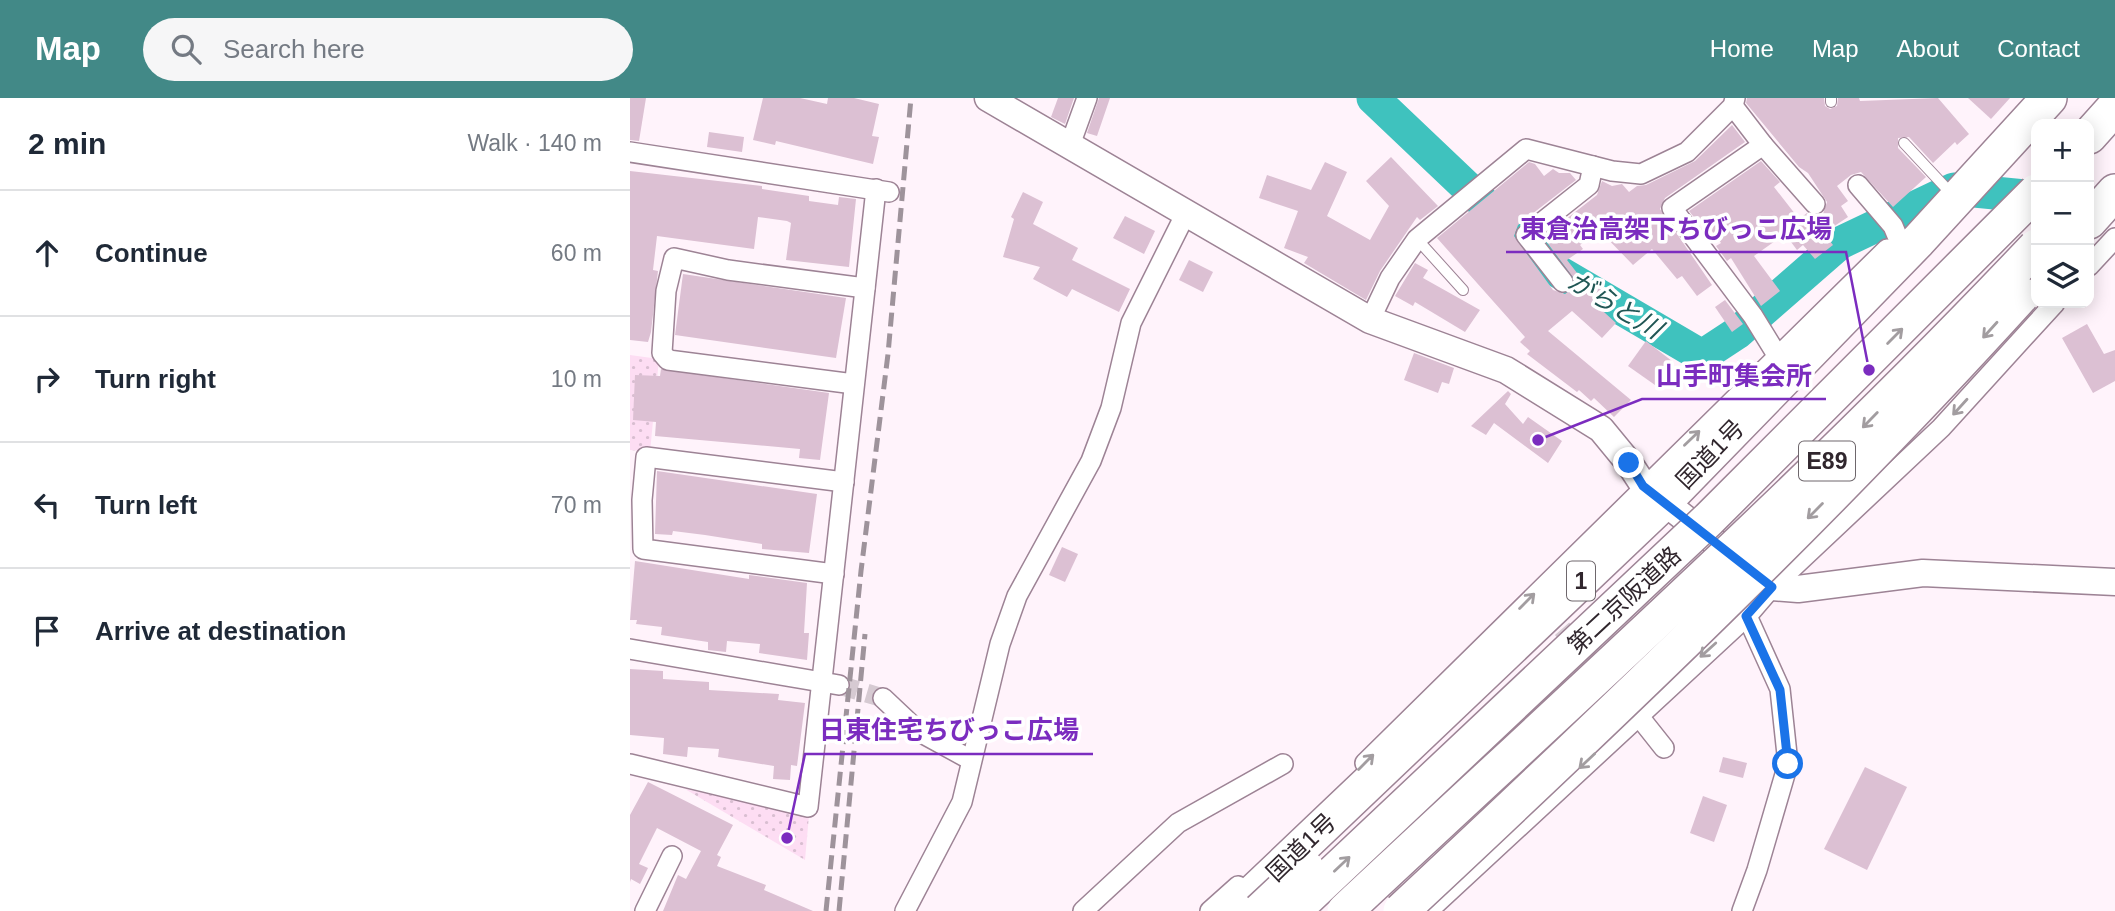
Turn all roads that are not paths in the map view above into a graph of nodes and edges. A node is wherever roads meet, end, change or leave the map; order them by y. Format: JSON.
{"nodes":[{"id":1,"x":988,"y":98,"type":"edge"},
{"id":2,"x":1087,"y":98,"type":"edge"},
{"id":3,"x":2030,"y":98,"type":"edge"},
{"id":4,"x":2049,"y":98,"type":"edge"},
{"id":5,"x":1734,"y":102,"type":"edge"},
{"id":6,"x":2115,"y":107,"type":"edge"},
{"id":7,"x":2094,"y":130,"type":"edge"},
{"id":8,"x":1904,"y":143,"type":"dead end"},
{"id":9,"x":1070,"y":145,"type":"junction"},
{"id":10,"x":1763,"y":145,"type":"junction"},
{"id":11,"x":630,"y":152,"type":"edge"},
{"id":12,"x":2115,"y":164,"type":"edge"},
{"id":13,"x":1593,"y":166,"type":"junction"},
{"id":14,"x":1858,"y":185,"type":"dead end"},
{"id":15,"x":2094,"y":187,"type":"edge"},
{"id":16,"x":1947,"y":188,"type":"junction"},
{"id":17,"x":2115,"y":192,"type":"edge"},
{"id":18,"x":2031,"y":197,"type":"edge"},
{"id":19,"x":1815,"y":204,"type":"dead end"},
{"id":20,"x":1186,"y":213,"type":"junction"},
{"id":21,"x":2107,"y":236,"type":"edge"},
{"id":22,"x":1417,"y":239,"type":"junction"},
{"id":23,"x":1908,"y":239,"type":"junction"},
{"id":24,"x":2031,"y":252,"type":"edge"},
{"id":25,"x":2094,"y":258,"type":"edge"},
{"id":26,"x":1563,"y":282,"type":"dead end"},
{"id":27,"x":2031,"y":285,"type":"edge"},
{"id":28,"x":865,"y":288,"type":"junction"},
{"id":29,"x":1463,"y":290,"type":"dead end"},
{"id":30,"x":2050,"y":308,"type":"edge"},
{"id":31,"x":1370,"y":320,"type":"junction"},
{"id":32,"x":1777,"y":355,"type":"junction"},
{"id":33,"x":854,"y":384,"type":"junction"},
{"id":34,"x":1834,"y":397,"type":"junction"},
{"id":35,"x":844,"y":482,"type":"junction"},
{"id":36,"x":1654,"y":494,"type":"junction"},
{"id":37,"x":1739,"y":545,"type":"junction"},
{"id":38,"x":834,"y":574,"type":"junction"},
{"id":39,"x":2115,"y":582,"type":"edge"},
{"id":40,"x":1772,"y":587,"type":"junction"},
{"id":41,"x":1746,"y":616,"type":"junction"},
{"id":42,"x":630,"y":649,"type":"edge"},
{"id":43,"x":830,"y":684,"type":"junction"},
{"id":44,"x":883,"y":698,"type":"tunnel mouth"},
{"id":45,"x":1637,"y":714,"type":"junction"},
{"id":46,"x":1664,"y":748,"type":"dead end"},
{"id":47,"x":971,"y":760,"type":"junction"},
{"id":48,"x":630,"y":764,"type":"edge"},
{"id":49,"x":1283,"y":764,"type":"dead end"},
{"id":50,"x":672,"y":856,"type":"dead end"},
{"id":51,"x":645,"y":911,"type":"edge"},
{"id":52,"x":905,"y":911,"type":"edge"},
{"id":53,"x":1083,"y":911,"type":"edge"},
{"id":54,"x":1210,"y":911,"type":"edge"},
{"id":55,"x":1234,"y":911,"type":"edge"},
{"id":56,"x":1260,"y":911,"type":"edge"},
{"id":57,"x":1293,"y":911,"type":"edge"},
{"id":58,"x":1345,"y":911,"type":"edge"},
{"id":59,"x":1377,"y":911,"type":"edge"},
{"id":60,"x":1401,"y":911,"type":"edge"},
{"id":61,"x":1428,"y":911,"type":"edge"},
{"id":62,"x":1742,"y":911,"type":"edge"}],
"edges":[{"from":1,"to":9,"type":"street"},
{"from":2,"to":9,"type":"street"},
{"from":3,"to":16,"type":"street"},
{"from":4,"to":23,"type":"highway","name":"国道1号","number":"1"},
{"from":5,"to":10,"type":"street"},
{"from":5,"to":13,"type":"street"},
{"from":6,"to":7,"type":"highway"},
{"from":8,"to":16,"type":"lane"},
{"from":9,"to":20,"type":"street"},
{"from":10,"to":19,"type":"street"},
{"from":10,"to":32,"type":"street"},
{"from":11,"to":28,"type":"street"},
{"from":12,"to":15,"type":"highway"},
{"from":13,"to":22,"type":"street"},
{"from":13,"to":26,"type":"street"},
{"from":14,"to":23,"type":"street"},
{"from":16,"to":23,"type":"street"},
{"from":17,"to":21,"type":"highway"},
{"from":34,"to":18,"type":"highway","name":"第二京阪道路","number":"E89","one_way":true,"bridge":true},
{"from":20,"to":31,"type":"street"},
{"from":20,"to":47,"type":"street"},
{"from":21,"to":25,"type":"street"},
{"from":22,"to":29,"type":"lane"},
{"from":22,"to":31,"type":"street"},
{"from":23,"to":32,"type":"street"},
{"from":23,"to":36,"type":"highway","name":"国道1号","number":"1"},
{"from":24,"to":37,"type":"highway","name":"第二京阪道路","number":"E89","one_way":true,"bridge":true},
{"from":27,"to":60,"type":"highway","one_way":true,"bridge":true},
{"from":28,"to":33,"type":"street"},
{"from":28,"to":33,"type":"street"},
{"from":30,"to":40,"type":"street","one_way":true},
{"from":31,"to":36,"type":"street"},
{"from":36,"to":32,"type":"street","one_way":true},
{"from":33,"to":35,"type":"street"},
{"from":34,"to":56,"type":"highway","bridge":true},
{"from":57,"to":34,"type":"highway","name":"第二京阪道路","number":"E89","one_way":true,"bridge":true},
{"from":35,"to":38,"type":"street"},
{"from":35,"to":38,"type":"street"},
{"from":36,"to":40,"type":"street"},
{"from":54,"to":36,"type":"street","one_way":true},
{"from":36,"to":55,"type":"highway","name":"国道1号","number":"1"},
{"from":37,"to":58,"type":"highway","name":"第二京阪道路","number":"E89","bridge":true},
{"from":37,"to":59,"type":"highway","bridge":true},
{"from":38,"to":43,"type":"street"},
{"from":39,"to":40,"type":"street"},
{"from":40,"to":41,"type":"street"},
{"from":41,"to":45,"type":"street","one_way":true},
{"from":41,"to":62,"type":"street"},
{"from":42,"to":43,"type":"street"},
{"from":43,"to":48,"type":"street"},
{"from":44,"to":47,"type":"street"},
{"from":45,"to":46,"type":"street"},
{"from":45,"to":61,"type":"street","one_way":true},
{"from":47,"to":52,"type":"street"},
{"from":49,"to":53,"type":"street"},
{"from":50,"to":51,"type":"street"}]}
